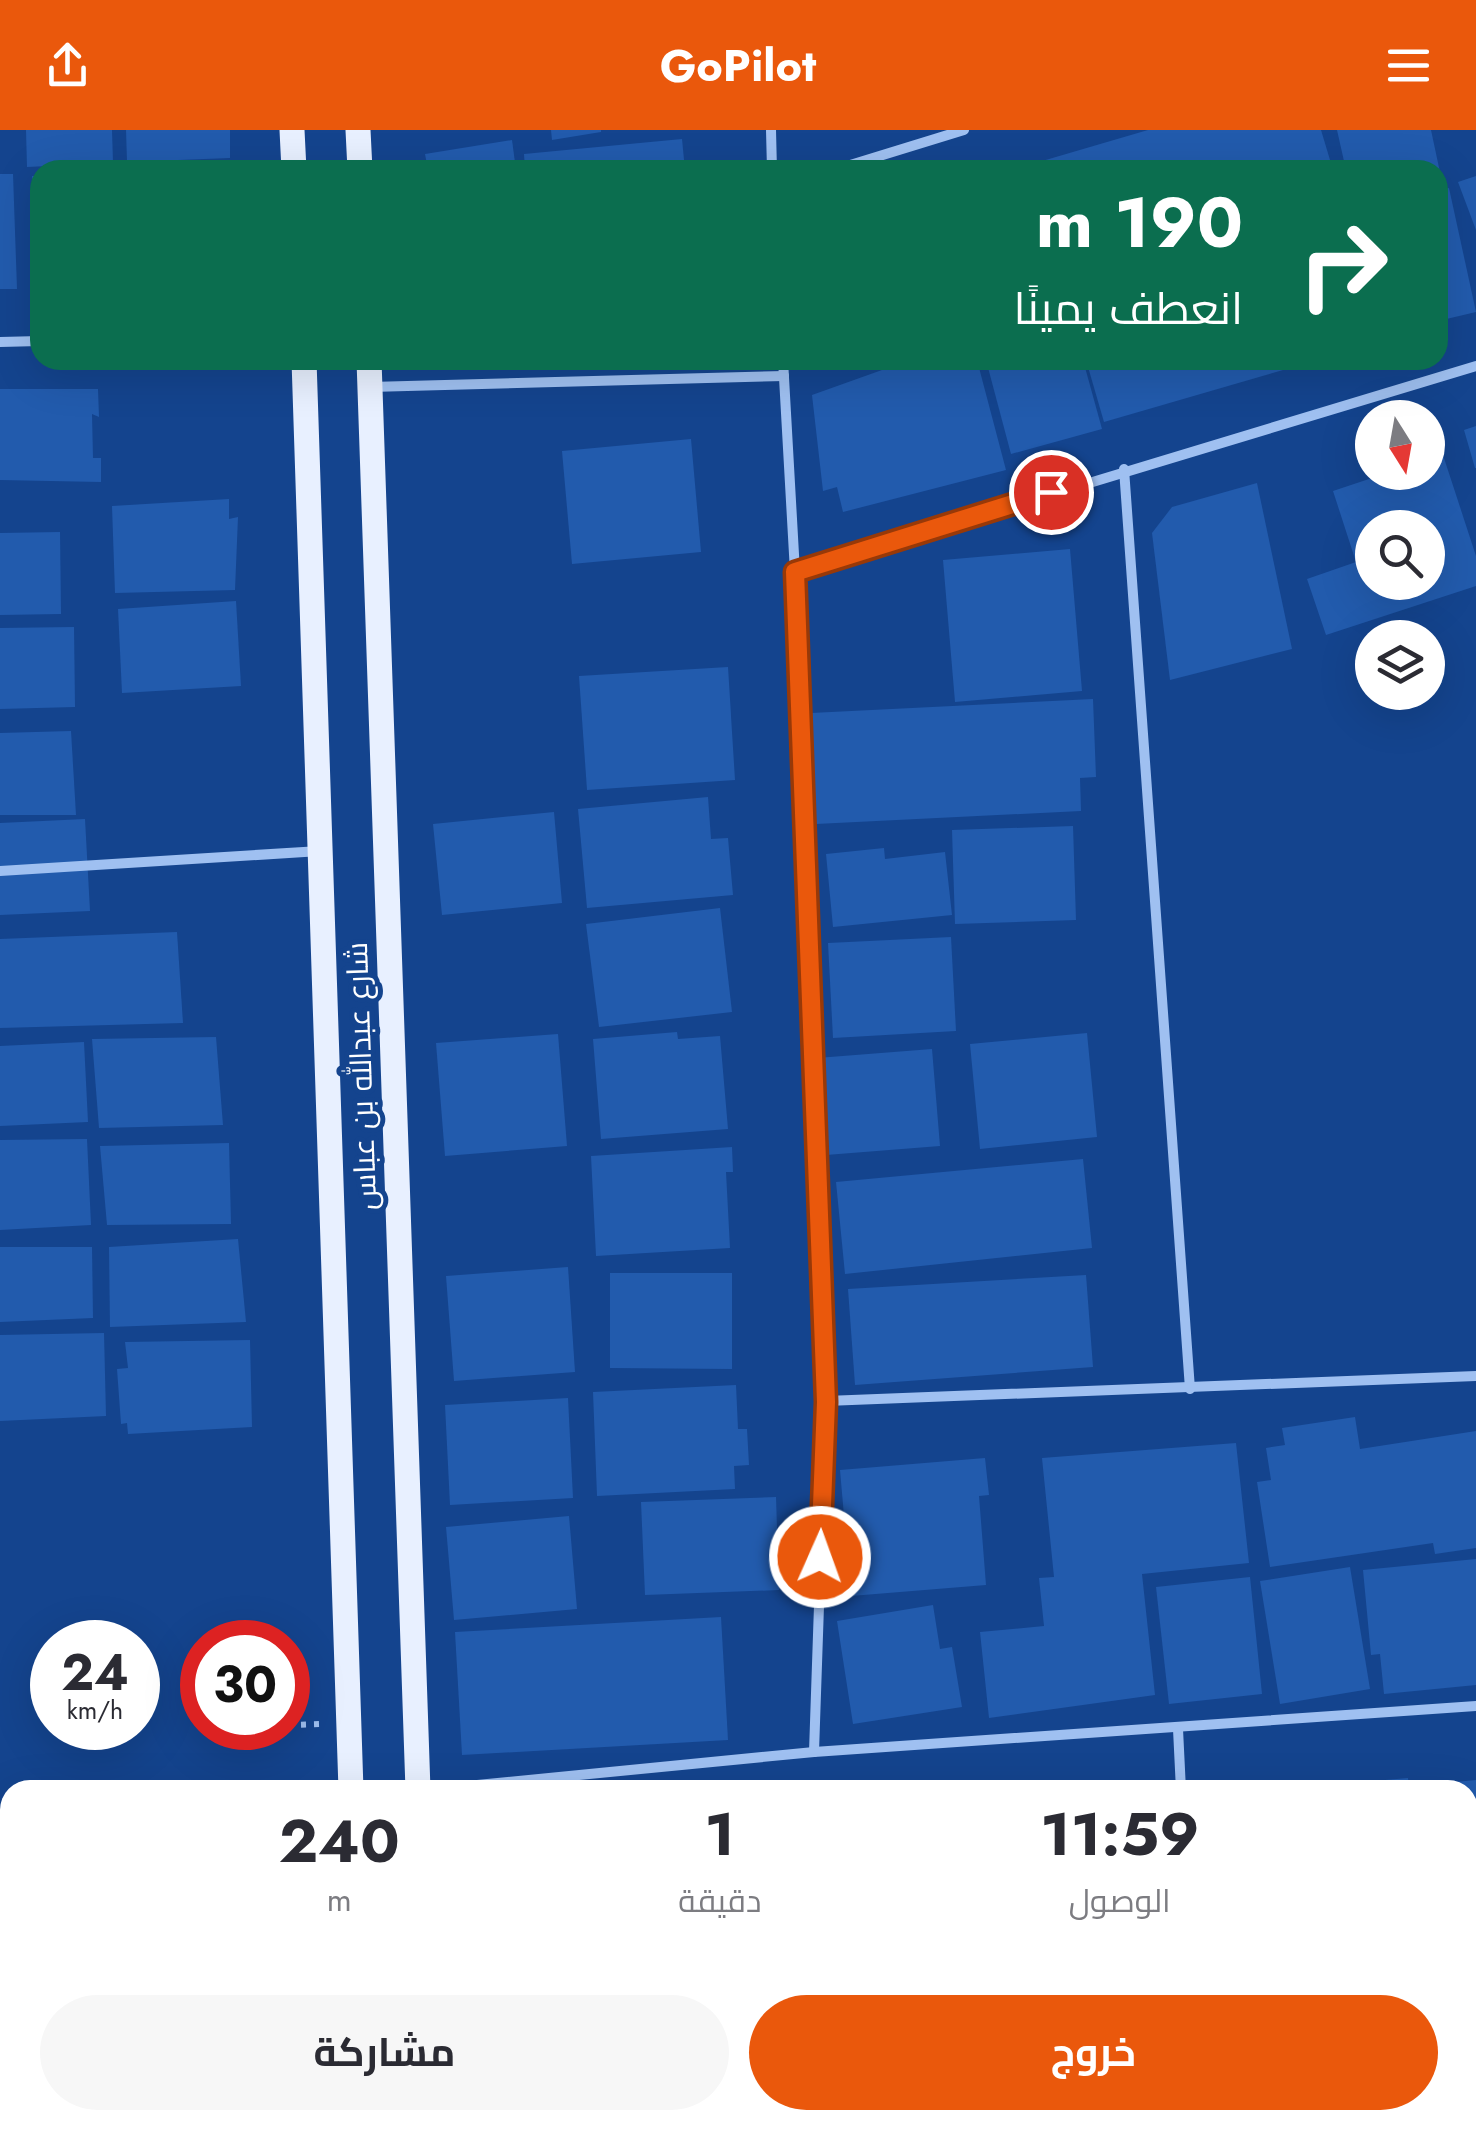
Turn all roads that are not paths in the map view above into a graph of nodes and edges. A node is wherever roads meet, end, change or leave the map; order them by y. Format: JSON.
{"nodes":[{"id":1,"x":292,"y":130,"type":"edge"},
{"id":2,"x":358,"y":130,"type":"edge"},
{"id":3,"x":770,"y":130,"type":"edge"},
{"id":4,"x":964,"y":130,"type":"edge"},
{"id":5,"x":294,"y":160,"type":"edge"},
{"id":6,"x":360,"y":160,"type":"edge"},
{"id":7,"x":772,"y":160,"type":"edge"},
{"id":8,"x":866,"y":160,"type":"edge"},
{"id":9,"x":30,"y":341,"type":"edge"},
{"id":10,"x":0,"y":342,"type":"edge"},
{"id":11,"x":1476,"y":366,"type":"edge"},
{"id":12,"x":304,"y":370,"type":"edge"},
{"id":13,"x":369,"y":370,"type":"edge"},
{"id":14,"x":784,"y":370,"type":"edge"},
{"id":15,"x":784,"y":376,"type":"junction"},
{"id":16,"x":370,"y":387,"type":"junction"},
{"id":17,"x":1124,"y":469,"type":"junction"},
{"id":18,"x":795,"y":572,"type":"junction"},
{"id":19,"x":321,"y":851,"type":"junction"},
{"id":20,"x":0,"y":871,"type":"edge"},
{"id":21,"x":1476,"y":1376,"type":"edge"},
{"id":22,"x":1190,"y":1389,"type":"junction"},
{"id":23,"x":826,"y":1402,"type":"junction"},
{"id":24,"x":1476,"y":1706,"type":"edge"},
{"id":25,"x":1178,"y":1730,"type":"junction"},
{"id":26,"x":814,"y":1752,"type":"junction"},
{"id":27,"x":352,"y":1780,"type":"edge"},
{"id":28,"x":418,"y":1780,"type":"edge"},
{"id":29,"x":528,"y":1780,"type":"edge"},
{"id":30,"x":1180,"y":1780,"type":"edge"}],
"edges":[{"from":1,"to":5,"type":"main road"},
{"from":2,"to":6,"type":"main road"},
{"from":3,"to":7,"type":"street"},
{"from":4,"to":8,"type":"street"},
{"from":9,"to":10,"type":"street"},
{"from":11,"to":17,"type":"street"},
{"from":12,"to":19,"type":"main road","name":"شارع عبدالله بن عباس"},
{"from":13,"to":16,"type":"main road","name":"شارع عبدالله بن عباس"},
{"from":14,"to":15,"type":"street"},
{"from":15,"to":16,"type":"street"},
{"from":15,"to":18,"type":"street"},
{"from":16,"to":28,"type":"main road","name":"شارع عبدالله بن عباس"},
{"from":17,"to":18,"type":"street"},
{"from":17,"to":22,"type":"street"},
{"from":18,"to":23,"type":"street"},
{"from":19,"to":20,"type":"street"},
{"from":19,"to":27,"type":"main road","name":"شارع عبدالله بن عباس"},
{"from":21,"to":22,"type":"street"},
{"from":22,"to":23,"type":"street"},
{"from":23,"to":26,"type":"street"},
{"from":24,"to":25,"type":"street"},
{"from":25,"to":26,"type":"street"},
{"from":25,"to":30,"type":"street"},
{"from":26,"to":29,"type":"street"}]}
